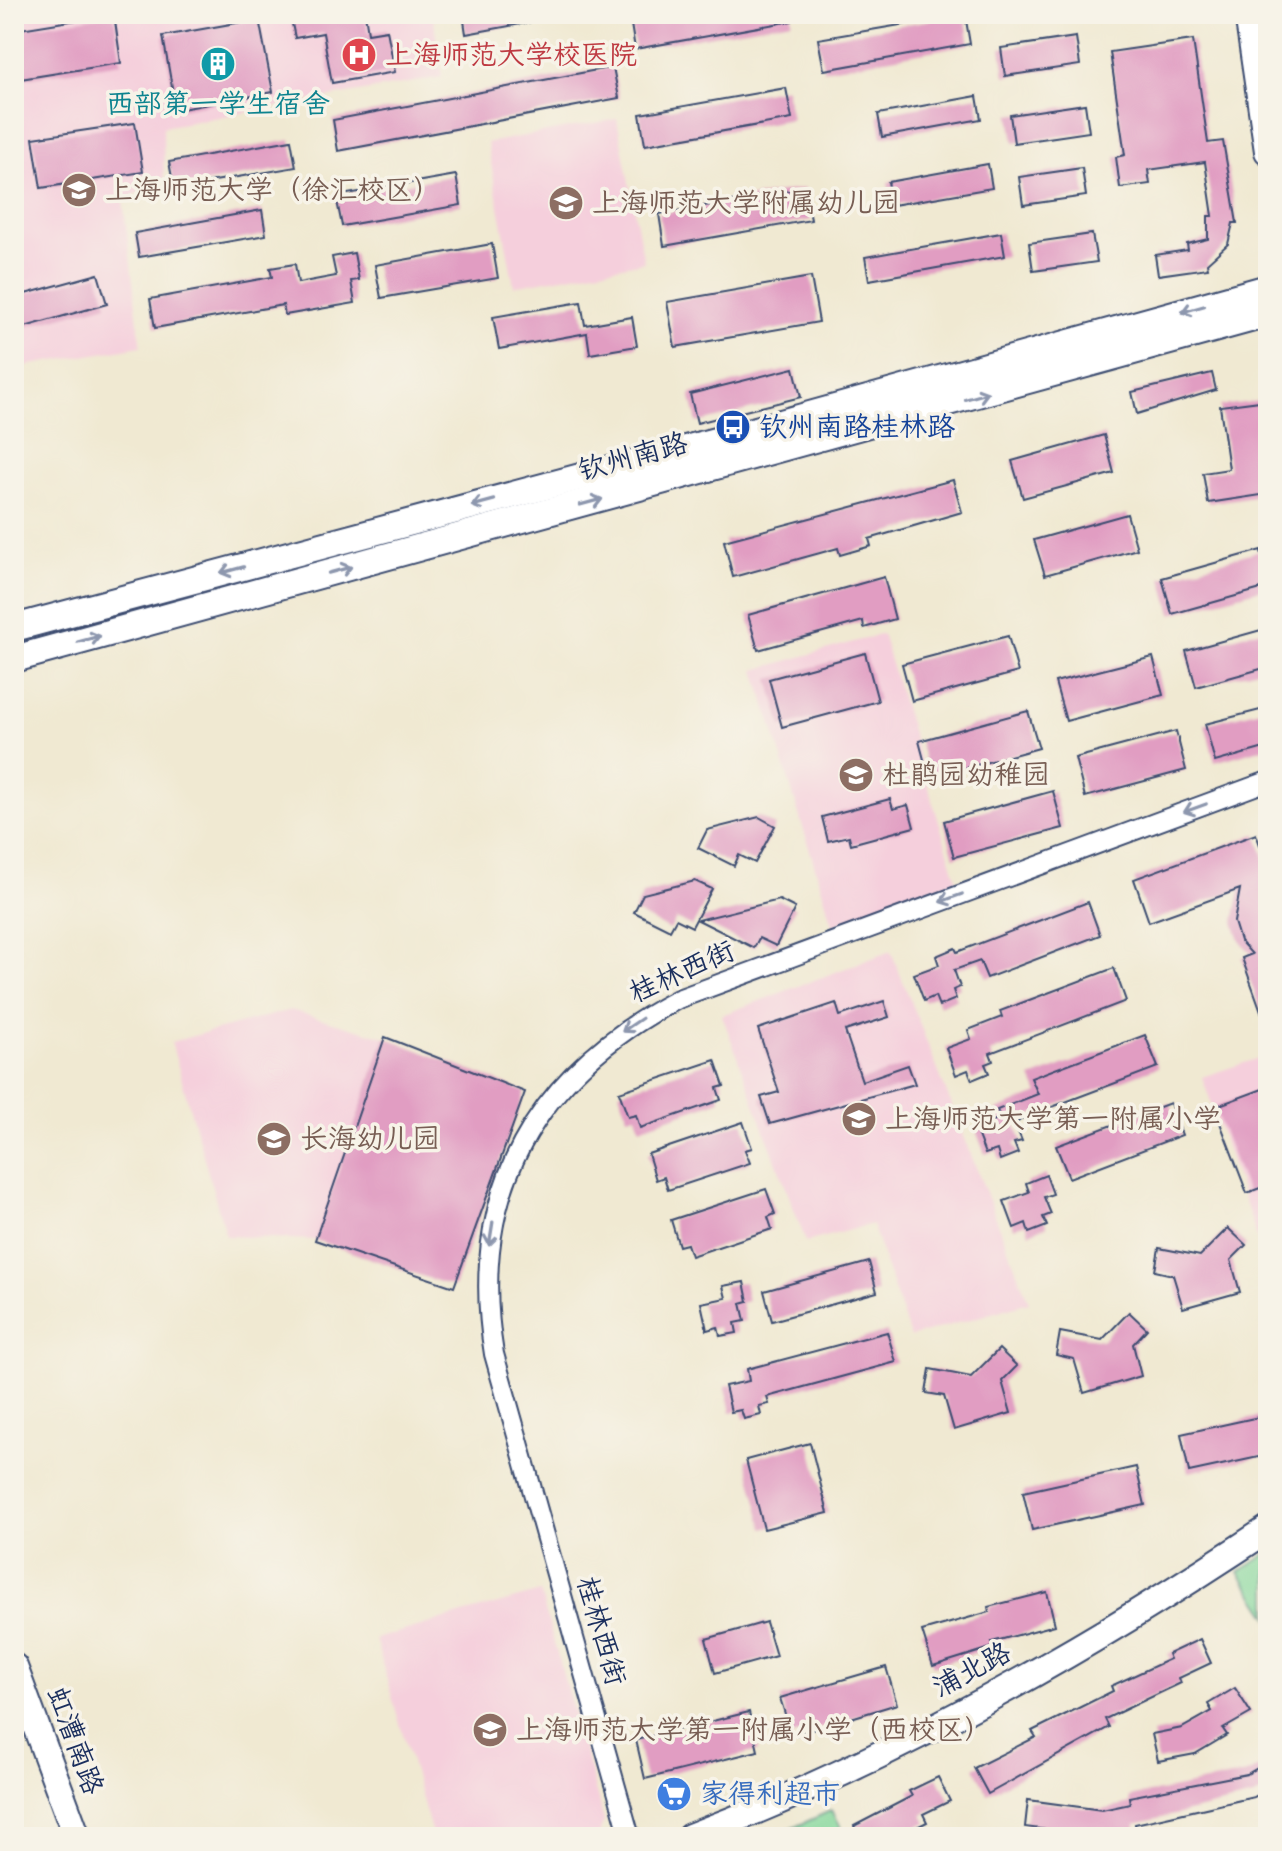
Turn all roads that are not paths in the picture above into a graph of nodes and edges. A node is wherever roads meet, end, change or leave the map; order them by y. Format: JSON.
{"nodes":[{"id":1,"x":1248,"y":14,"type":"edge"},
{"id":2,"x":1268,"y":151,"type":"edge"},
{"id":3,"x":1268,"y":288,"type":"edge"},
{"id":4,"x":1268,"y":314,"type":"edge"},
{"id":5,"x":14,"y":628,"type":"edge"},
{"id":6,"x":14,"y":659,"type":"edge"},
{"id":7,"x":1268,"y":781,"type":"edge"},
{"id":8,"x":1268,"y":1529,"type":"edge"},
{"id":9,"x":14,"y":1667,"type":"edge"},
{"id":10,"x":77,"y":1837,"type":"edge"},
{"id":11,"x":630,"y":1837,"type":"edge"},
{"id":12,"x":690,"y":1837,"type":"edge"}],
"edges":[{"from":1,"to":2,"type":"street"},
{"from":3,"to":5,"type":"street","name":"钦州南路","one_way":true},
{"from":6,"to":4,"type":"street","name":"钦州南路","one_way":true},
{"from":7,"to":11,"type":"street","name":"桂林西街","one_way":true},
{"from":8,"to":12,"type":"street","name":"浦北路"},
{"from":9,"to":10,"type":"street","name":"虹漕南路"}]}
